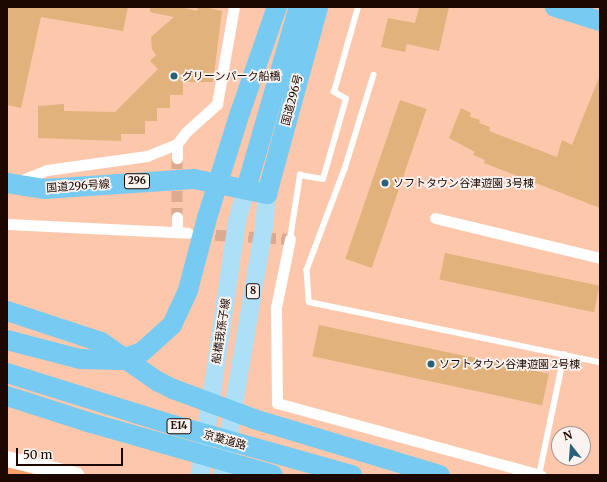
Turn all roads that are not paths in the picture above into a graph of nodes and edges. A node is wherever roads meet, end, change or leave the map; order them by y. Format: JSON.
{"nodes":[{"id":1,"x":234,"y":7,"type":"edge"},
{"id":2,"x":277,"y":7,"type":"edge"},
{"id":3,"x":298,"y":7,"type":"edge"},
{"id":4,"x":318,"y":7,"type":"edge"},
{"id":5,"x":358,"y":7,"type":"edge"},
{"id":6,"x":554,"y":7,"type":"edge"},
{"id":7,"x":600,"y":21,"type":"edge"},
{"id":8,"x":374,"y":75,"type":"dead end"},
{"id":9,"x":177,"y":144,"type":"junction"},
{"id":10,"x":177,"y":158,"type":"tunnel mouth"},
{"id":11,"x":10,"y":183,"type":"edge"},
{"id":12,"x":246,"y":189,"type":"junction"},
{"id":13,"x":267,"y":194,"type":"junction"},
{"id":14,"x":177,"y":217,"type":"tunnel mouth"},
{"id":15,"x":435,"y":218,"type":"dead end"},
{"id":16,"x":7,"y":224,"type":"edge"},
{"id":17,"x":290,"y":239,"type":"joint"},
{"id":18,"x":600,"y":258,"type":"edge"},
{"id":19,"x":7,"y":311,"type":"edge"},
{"id":20,"x":10,"y":341,"type":"edge"},
{"id":21,"x":564,"y":355,"type":"junction"},
{"id":22,"x":600,"y":362,"type":"edge"},
{"id":23,"x":7,"y":373,"type":"edge"},
{"id":24,"x":7,"y":396,"type":"edge"},
{"id":25,"x":91,"y":423,"type":"junction"},
{"id":26,"x":7,"y":459,"type":"edge"},
{"id":27,"x":76,"y":475,"type":"edge"},
{"id":28,"x":200,"y":475,"type":"edge"},
{"id":29,"x":222,"y":475,"type":"edge"},
{"id":30,"x":238,"y":475,"type":"edge"},
{"id":31,"x":273,"y":475,"type":"edge"},
{"id":32,"x":352,"y":475,"type":"edge"},
{"id":33,"x":440,"y":475,"type":"edge"},
{"id":34,"x":540,"y":475,"type":"edge"}],
"edges":[{"from":1,"to":9,"type":"street"},
{"from":2,"to":20,"type":"highway"},
{"from":3,"to":12,"type":"highway","name":"国道296号"},
{"from":4,"to":13,"type":"highway","name":"国道296号"},
{"from":5,"to":17,"type":"lane"},
{"from":6,"to":7,"type":"highway"},
{"from":8,"to":21,"type":"lane"},
{"from":9,"to":10,"type":"street"},
{"from":9,"to":11,"type":"street"},
{"from":11,"to":12,"type":"highway","name":"国道296号線","number":"296"},
{"from":12,"to":13,"type":"highway","name":"国道296号線","number":"296"},
{"from":12,"to":28,"type":"main road","name":"船橋我孫子線","number":"8"},
{"from":13,"to":29,"type":"main road","number":"8"},
{"from":14,"to":16,"type":"street"},
{"from":15,"to":18,"type":"street"},
{"from":17,"to":34,"type":"street"},
{"from":19,"to":33,"type":"highway"},
{"from":21,"to":22,"type":"lane"},
{"from":21,"to":34,"type":"lane"},
{"from":23,"to":32,"type":"highway","name":"京葉道路","number":"E14"},
{"from":24,"to":25,"type":"highway","name":"京葉道路","number":"E14"},
{"from":25,"to":30,"type":"highway"},
{"from":25,"to":31,"type":"highway","name":"京葉道路","number":"E14"},
{"from":26,"to":27,"type":"street"}]}
